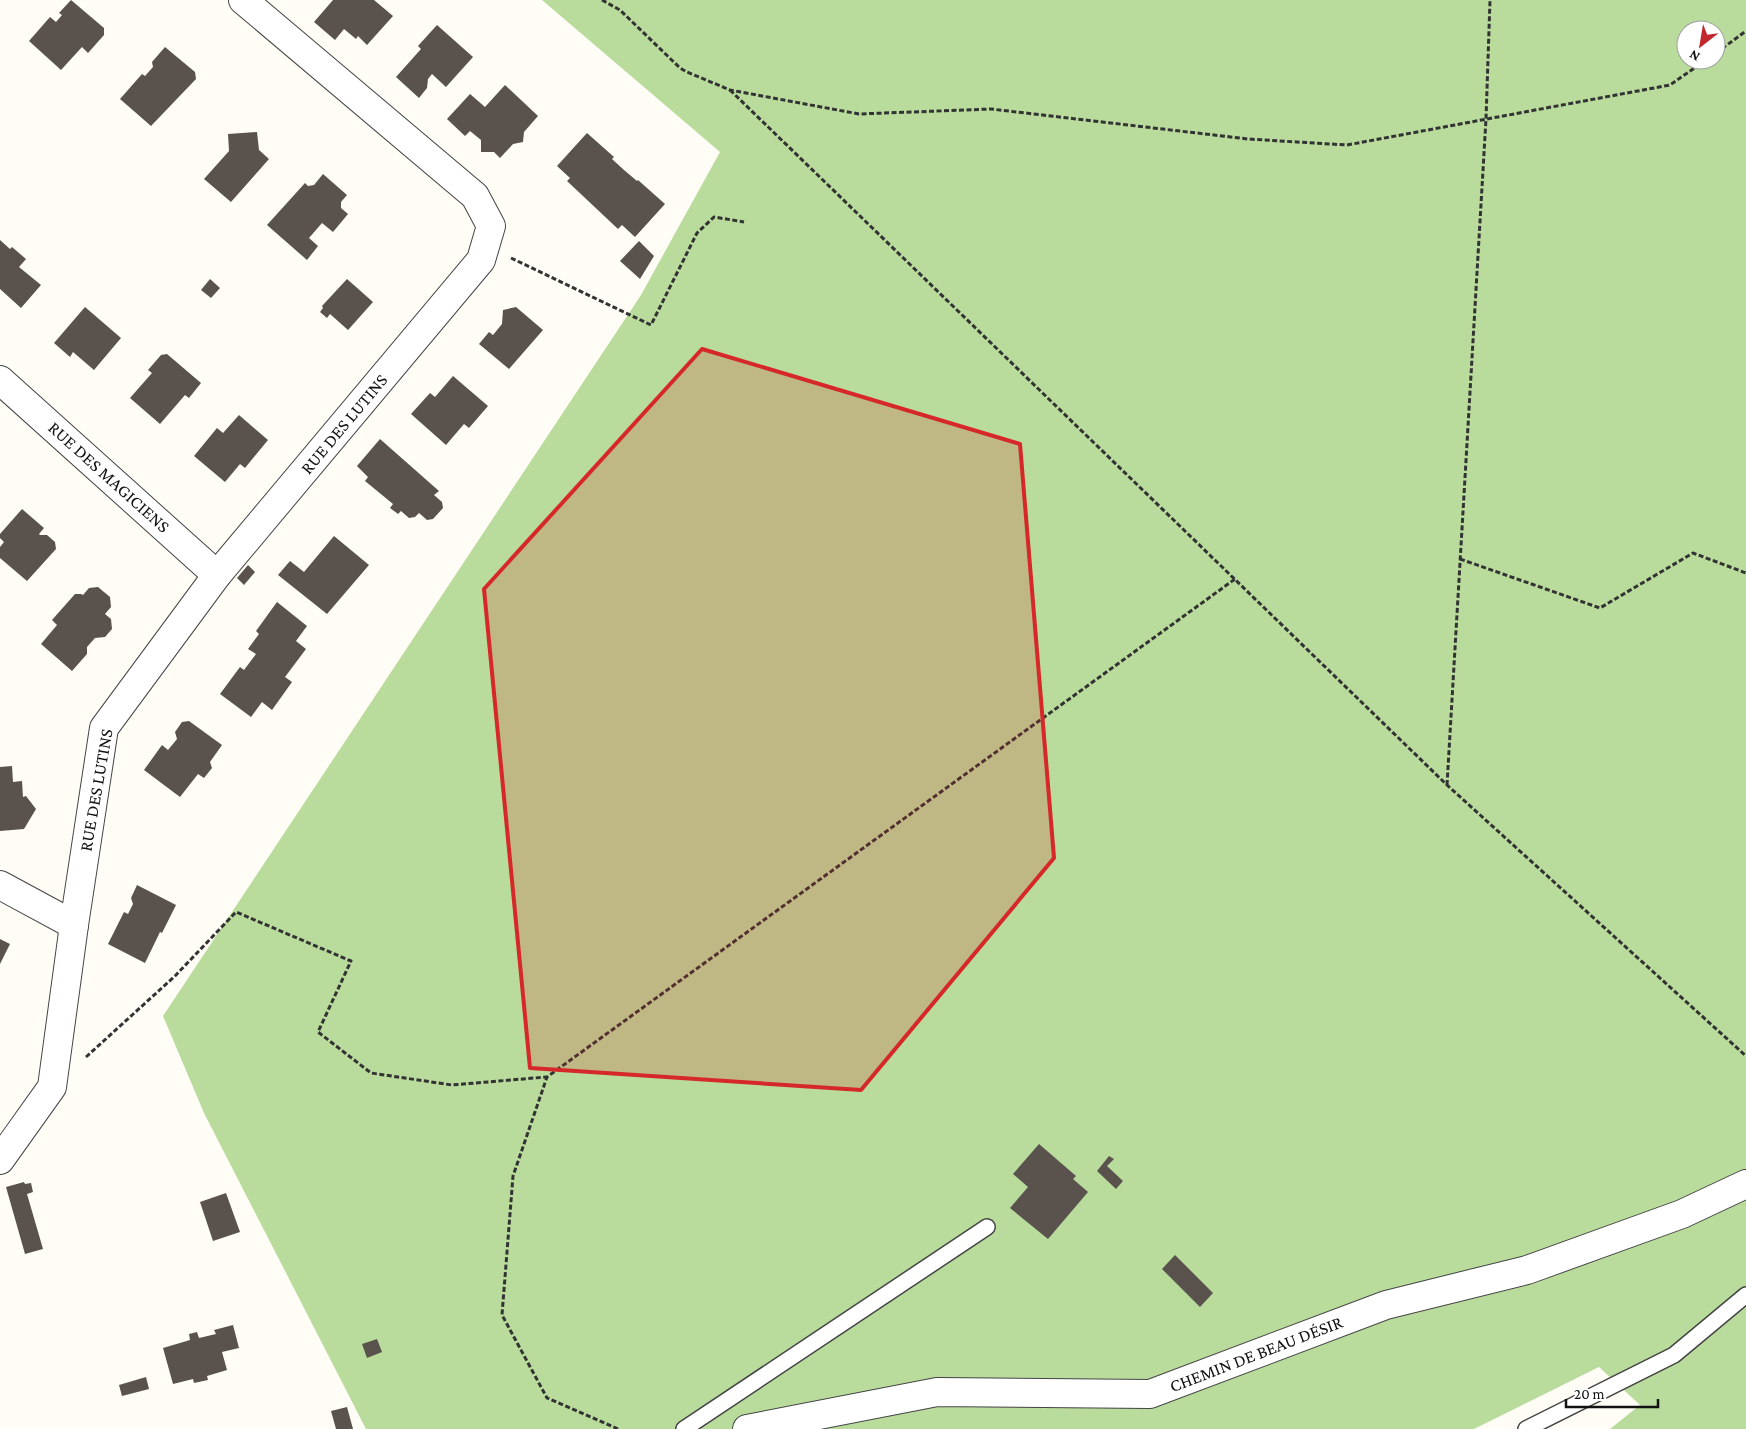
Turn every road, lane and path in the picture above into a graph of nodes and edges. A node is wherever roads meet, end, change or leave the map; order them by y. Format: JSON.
{"nodes":[{"id":1,"x":243,"y":0,"type":"edge"},
{"id":2,"x":602,"y":0,"type":"edge"},
{"id":3,"x":1490,"y":0,"type":"edge"},
{"id":4,"x":1746,"y":31,"type":"edge"},
{"id":5,"x":1726,"y":45,"type":"edge"},
{"id":6,"x":1692,"y":70,"type":"edge"},
{"id":7,"x":730,"y":90,"type":"junction"},
{"id":8,"x":1486,"y":119,"type":"junction"},
{"id":9,"x":744,"y":222,"type":"dead end"},
{"id":10,"x":486,"y":246,"type":"junction"},
{"id":11,"x":0,"y":380,"type":"edge"},
{"id":12,"x":1460,"y":559,"type":"junction"},
{"id":13,"x":1746,"y":573,"type":"edge"},
{"id":14,"x":217,"y":575,"type":"junction"},
{"id":15,"x":1235,"y":579,"type":"junction"},
{"id":16,"x":1447,"y":785,"type":"junction"},
{"id":17,"x":0,"y":885,"type":"edge"},
{"id":18,"x":74,"y":925,"type":"junction"},
{"id":19,"x":1746,"y":1056,"type":"edge"},
{"id":20,"x":547,"y":1077,"type":"junction"},
{"id":21,"x":52,"y":1087,"type":"junction"},
{"id":22,"x":0,"y":1160,"type":"edge"},
{"id":23,"x":1746,"y":1184,"type":"edge"},
{"id":24,"x":987,"y":1227,"type":"dead end"},
{"id":25,"x":1746,"y":1295,"type":"edge"},
{"id":26,"x":618,"y":1429,"type":"edge"},
{"id":27,"x":684,"y":1429,"type":"edge"},
{"id":28,"x":747,"y":1429,"type":"edge"},
{"id":29,"x":1526,"y":1429,"type":"edge"}],
"edges":[{"from":1,"to":10,"type":"street","name":"RUE DES LUTINS"},
{"from":2,"to":7,"type":"path"},
{"from":3,"to":8,"type":"path"},
{"from":4,"to":5,"type":"path"},
{"from":6,"to":8,"type":"path"},
{"from":7,"to":8,"type":"path"},
{"from":7,"to":15,"type":"path"},
{"from":8,"to":12,"type":"path"},
{"from":9,"to":10,"type":"path"},
{"from":10,"to":14,"type":"street","name":"RUE DES LUTINS"},
{"from":11,"to":14,"type":"street","name":"RUE DES MAGICIENS"},
{"from":12,"to":13,"type":"path"},
{"from":12,"to":16,"type":"path"},
{"from":14,"to":18,"type":"street","name":"RUE DES LUTINS"},
{"from":15,"to":16,"type":"path"},
{"from":15,"to":20,"type":"path"},
{"from":16,"to":19,"type":"path"},
{"from":17,"to":18,"type":"street"},
{"from":18,"to":21,"type":"street","name":"RUE DES LUTINS"},
{"from":20,"to":21,"type":"path"},
{"from":20,"to":26,"type":"path"},
{"from":21,"to":22,"type":"street"},
{"from":23,"to":28,"type":"street","name":"CHEMIN DE BEAU DÉSIR"},
{"from":24,"to":27,"type":"lane"},
{"from":25,"to":29,"type":"lane"}]}
